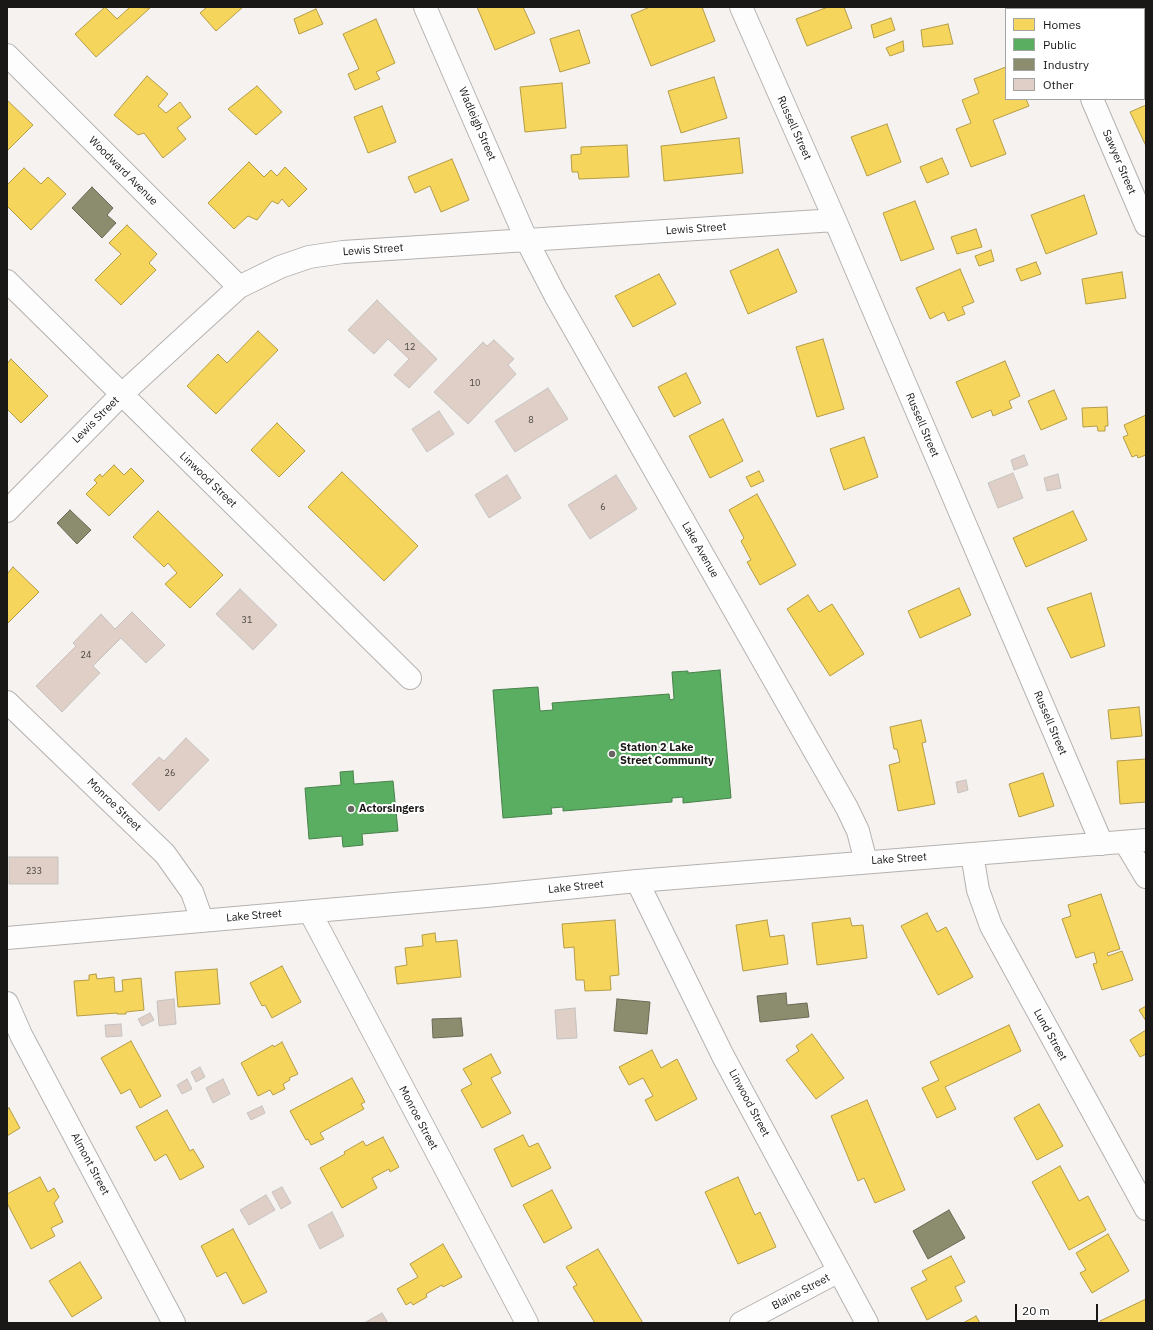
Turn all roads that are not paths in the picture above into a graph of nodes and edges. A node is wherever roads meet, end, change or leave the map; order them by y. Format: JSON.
{"nodes":[{"id":1,"x":425,"y":7,"type":"edge"},
{"id":2,"x":741,"y":7,"type":"edge"},
{"id":3,"x":7,"y":55,"type":"edge"},
{"id":4,"x":1092,"y":100,"type":"edge"},
{"id":5,"x":835,"y":220,"type":"junction"},
{"id":6,"x":1146,"y":225,"type":"edge"},
{"id":7,"x":527,"y":241,"type":"junction"},
{"id":8,"x":7,"y":281,"type":"edge"},
{"id":9,"x":239,"y":287,"type":"junction"},
{"id":10,"x":121,"y":395,"type":"junction"},
{"id":11,"x":7,"y":511,"type":"edge"},
{"id":12,"x":410,"y":678,"type":"dead end"},
{"id":13,"x":7,"y":702,"type":"edge"},
{"id":14,"x":1146,"y":840,"type":"edge"},
{"id":15,"x":1125,"y":842,"type":"junction"},
{"id":16,"x":1102,"y":844,"type":"junction"},
{"id":17,"x":972,"y":854,"type":"junction"},
{"id":18,"x":866,"y":862,"type":"junction"},
{"id":19,"x":1146,"y":877,"type":"edge"},
{"id":20,"x":637,"y":880,"type":"junction"},
{"id":21,"x":310,"y":912,"type":"junction"},
{"id":22,"x":202,"y":920,"type":"junction"},
{"id":23,"x":7,"y":938,"type":"edge"},
{"id":24,"x":7,"y":1003,"type":"edge"},
{"id":25,"x":1146,"y":1209,"type":"edge"},
{"id":26,"x":839,"y":1271,"type":"junction"},
{"id":27,"x":174,"y":1323,"type":"edge"},
{"id":28,"x":527,"y":1323,"type":"edge"},
{"id":29,"x":741,"y":1323,"type":"edge"},
{"id":30,"x":867,"y":1323,"type":"edge"}],
"edges":[{"from":1,"to":7,"type":"street","name":"Wadleigh Street"},
{"from":2,"to":5,"type":"street","name":"Russell Street"},
{"from":3,"to":9,"type":"street","name":"Woodward Avenue"},
{"from":4,"to":6,"type":"street","name":"Sawyer Street"},
{"from":5,"to":7,"type":"street","name":"Lewis Street"},
{"from":5,"to":16,"type":"street","name":"Russell Street"},
{"from":7,"to":9,"type":"street","name":"Lewis Street"},
{"from":7,"to":18,"type":"street","name":"Lake Avenue"},
{"from":8,"to":10,"type":"street","name":"Linwood Street"},
{"from":9,"to":10,"type":"street","name":"Lewis Street"},
{"from":10,"to":11,"type":"street","name":"Lewis Street"},
{"from":10,"to":12,"type":"street","name":"Linwood Street"},
{"from":13,"to":22,"type":"street","name":"Monroe Street"},
{"from":14,"to":15,"type":"street","name":"Lake Street"},
{"from":15,"to":16,"type":"street","name":"Lake Street"},
{"from":15,"to":19,"type":"street"},
{"from":16,"to":17,"type":"street","name":"Lake Street"},
{"from":17,"to":18,"type":"street","name":"Lake Street"},
{"from":17,"to":25,"type":"street","name":"Lund Street"},
{"from":18,"to":20,"type":"street","name":"Lake Street"},
{"from":20,"to":21,"type":"street","name":"Lake Street"},
{"from":20,"to":26,"type":"street","name":"Linwood Street"},
{"from":21,"to":22,"type":"street","name":"Lake Street"},
{"from":21,"to":28,"type":"street","name":"Monroe Street"},
{"from":22,"to":23,"type":"street","name":"Lake Street"},
{"from":24,"to":27,"type":"street","name":"Almont Street"},
{"from":26,"to":29,"type":"street","name":"Blaine Street"},
{"from":26,"to":30,"type":"street","name":"Linwood Street"}]}
